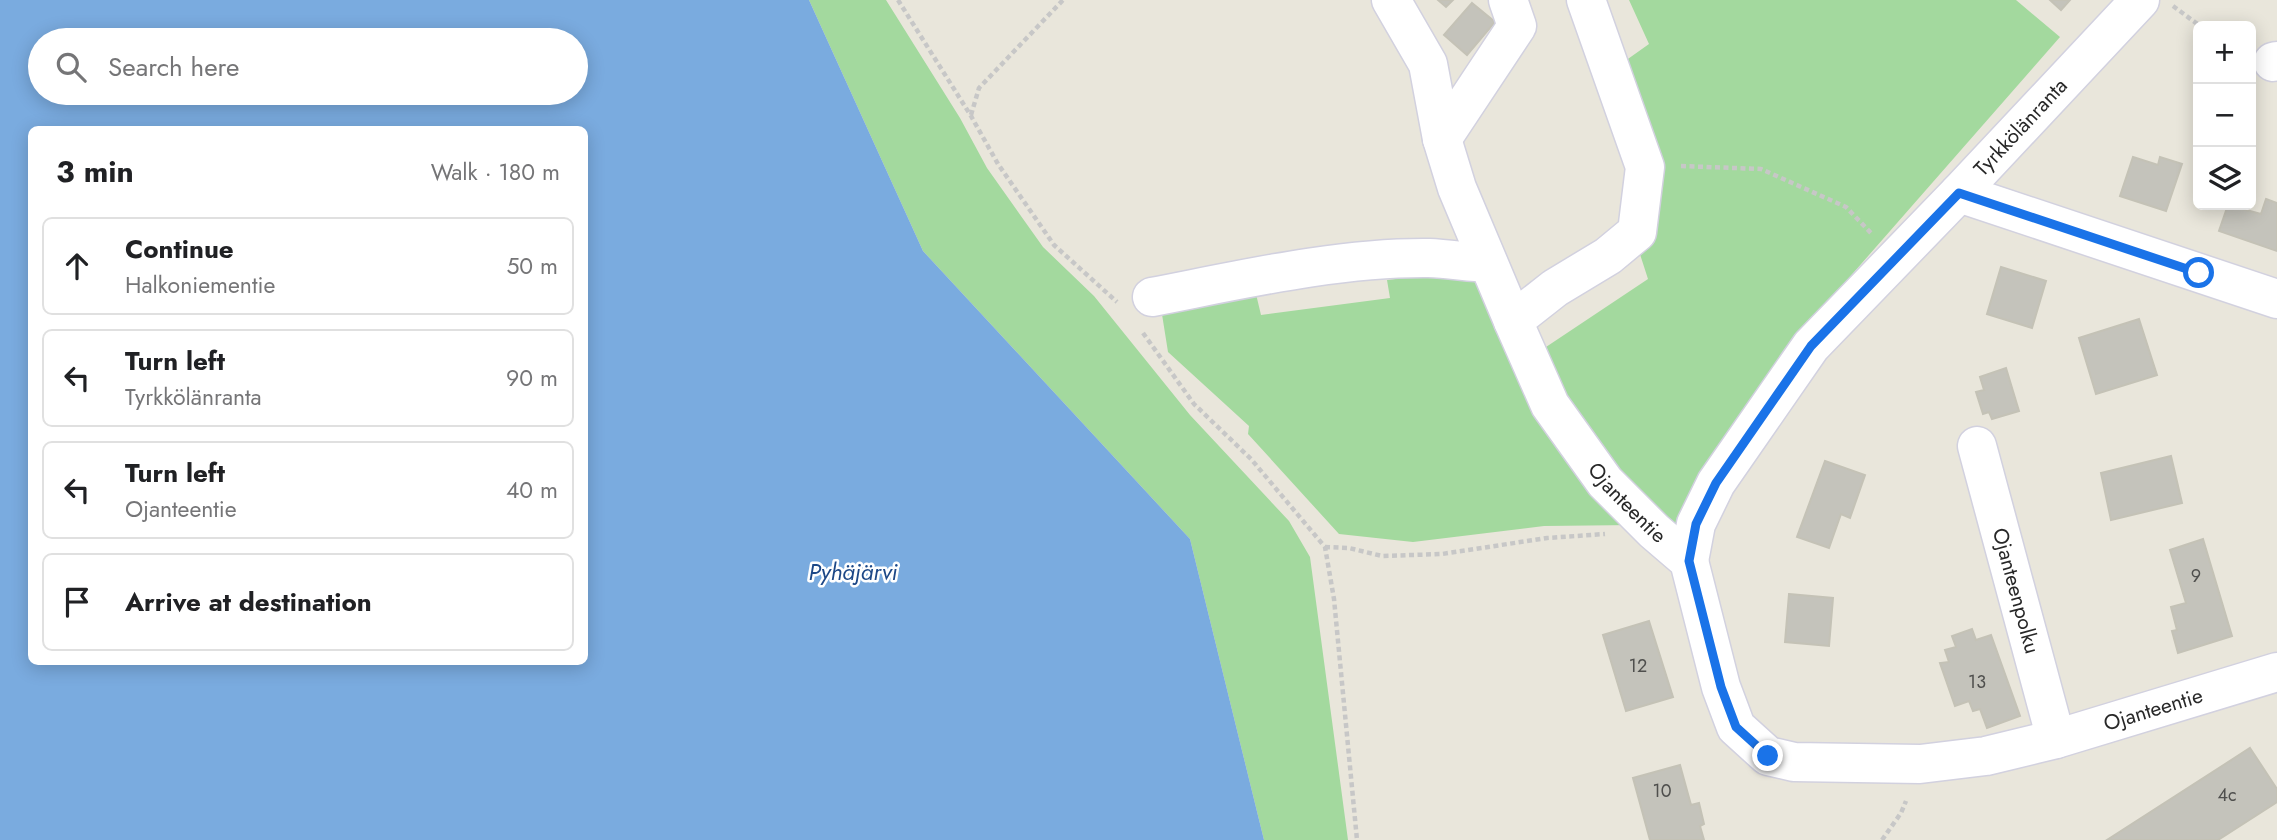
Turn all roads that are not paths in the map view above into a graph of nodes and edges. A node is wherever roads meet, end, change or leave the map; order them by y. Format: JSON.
{"nodes":[{"id":1,"x":1391,"y":0,"type":"edge"},
{"id":2,"x":1508,"y":0,"type":"edge"},
{"id":3,"x":1586,"y":0,"type":"edge"},
{"id":4,"x":2140,"y":0,"type":"edge"},
{"id":5,"x":1442,"y":139,"type":"junction"},
{"id":6,"x":1959,"y":193,"type":"junction"},
{"id":7,"x":1488,"y":264,"type":"junction"},
{"id":8,"x":2277,"y":299,"type":"edge"},
{"id":9,"x":1138,"y":311,"type":"road end"},
{"id":10,"x":1513,"y":321,"type":"junction"},
{"id":11,"x":1977,"y":446,"type":"dead end"},
{"id":12,"x":1689,"y":561,"type":"junction"},
{"id":13,"x":2277,"y":672,"type":"edge"},
{"id":14,"x":2056,"y":738,"type":"junction"}],
"edges":[{"from":1,"to":5,"type":"street","name":"Ojanteentie"},
{"from":2,"to":5,"type":"street"},
{"from":3,"to":10,"type":"street"},
{"from":4,"to":6,"type":"street","name":"Tyrkkölänranta"},
{"from":5,"to":7,"type":"street","name":"Ojanteentie"},
{"from":6,"to":8,"type":"street"},
{"from":6,"to":12,"type":"street","name":"Tyrkkölänranta"},
{"from":7,"to":9,"type":"street"},
{"from":7,"to":10,"type":"street","name":"Ojanteentie"},
{"from":10,"to":12,"type":"street","name":"Ojanteentie"},
{"from":11,"to":14,"type":"street","name":"Ojanteenpolku"},
{"from":12,"to":14,"type":"street","name":"Ojanteentie"},
{"from":13,"to":14,"type":"street","name":"Ojanteentie"}]}
